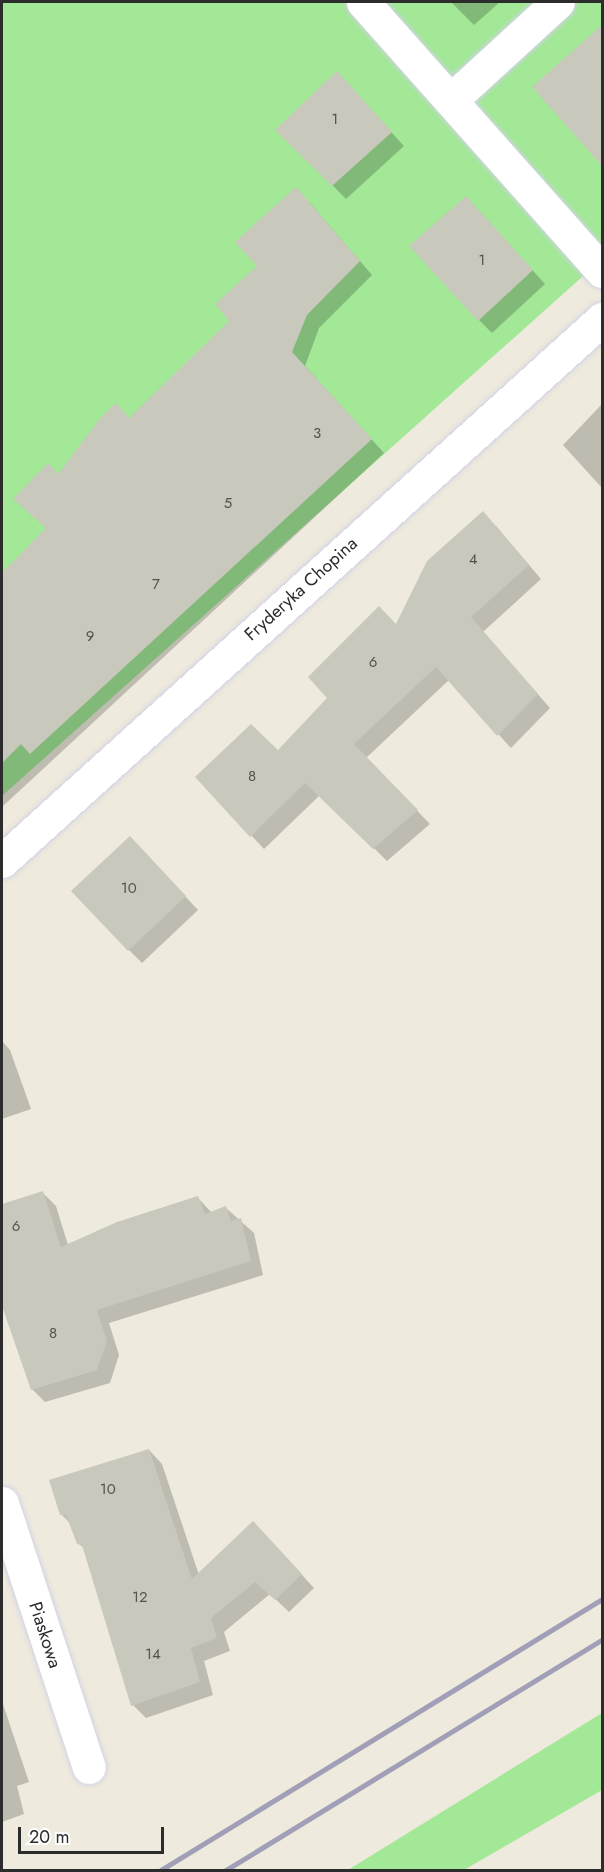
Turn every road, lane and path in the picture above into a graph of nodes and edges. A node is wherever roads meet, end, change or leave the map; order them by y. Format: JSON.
{"nodes":[{"id":1,"x":363,"y":2,"type":"edge"},
{"id":2,"x":558,"y":2,"type":"edge"},
{"id":3,"x":451,"y":100,"type":"junction"},
{"id":4,"x":603,"y":271,"type":"edge"},
{"id":5,"x":603,"y":319,"type":"edge"},
{"id":6,"x":2,"y":861,"type":"edge"},
{"id":7,"x":2,"y":1503,"type":"edge"},
{"id":8,"x":89,"y":1767,"type":"dead end"}],
"edges":[{"from":1,"to":3,"type":"street"},
{"from":2,"to":3,"type":"street"},
{"from":3,"to":4,"type":"street"},
{"from":5,"to":6,"type":"street","name":"Fryderyka Chopina"},
{"from":7,"to":8,"type":"street","name":"Piaskowa"}]}
